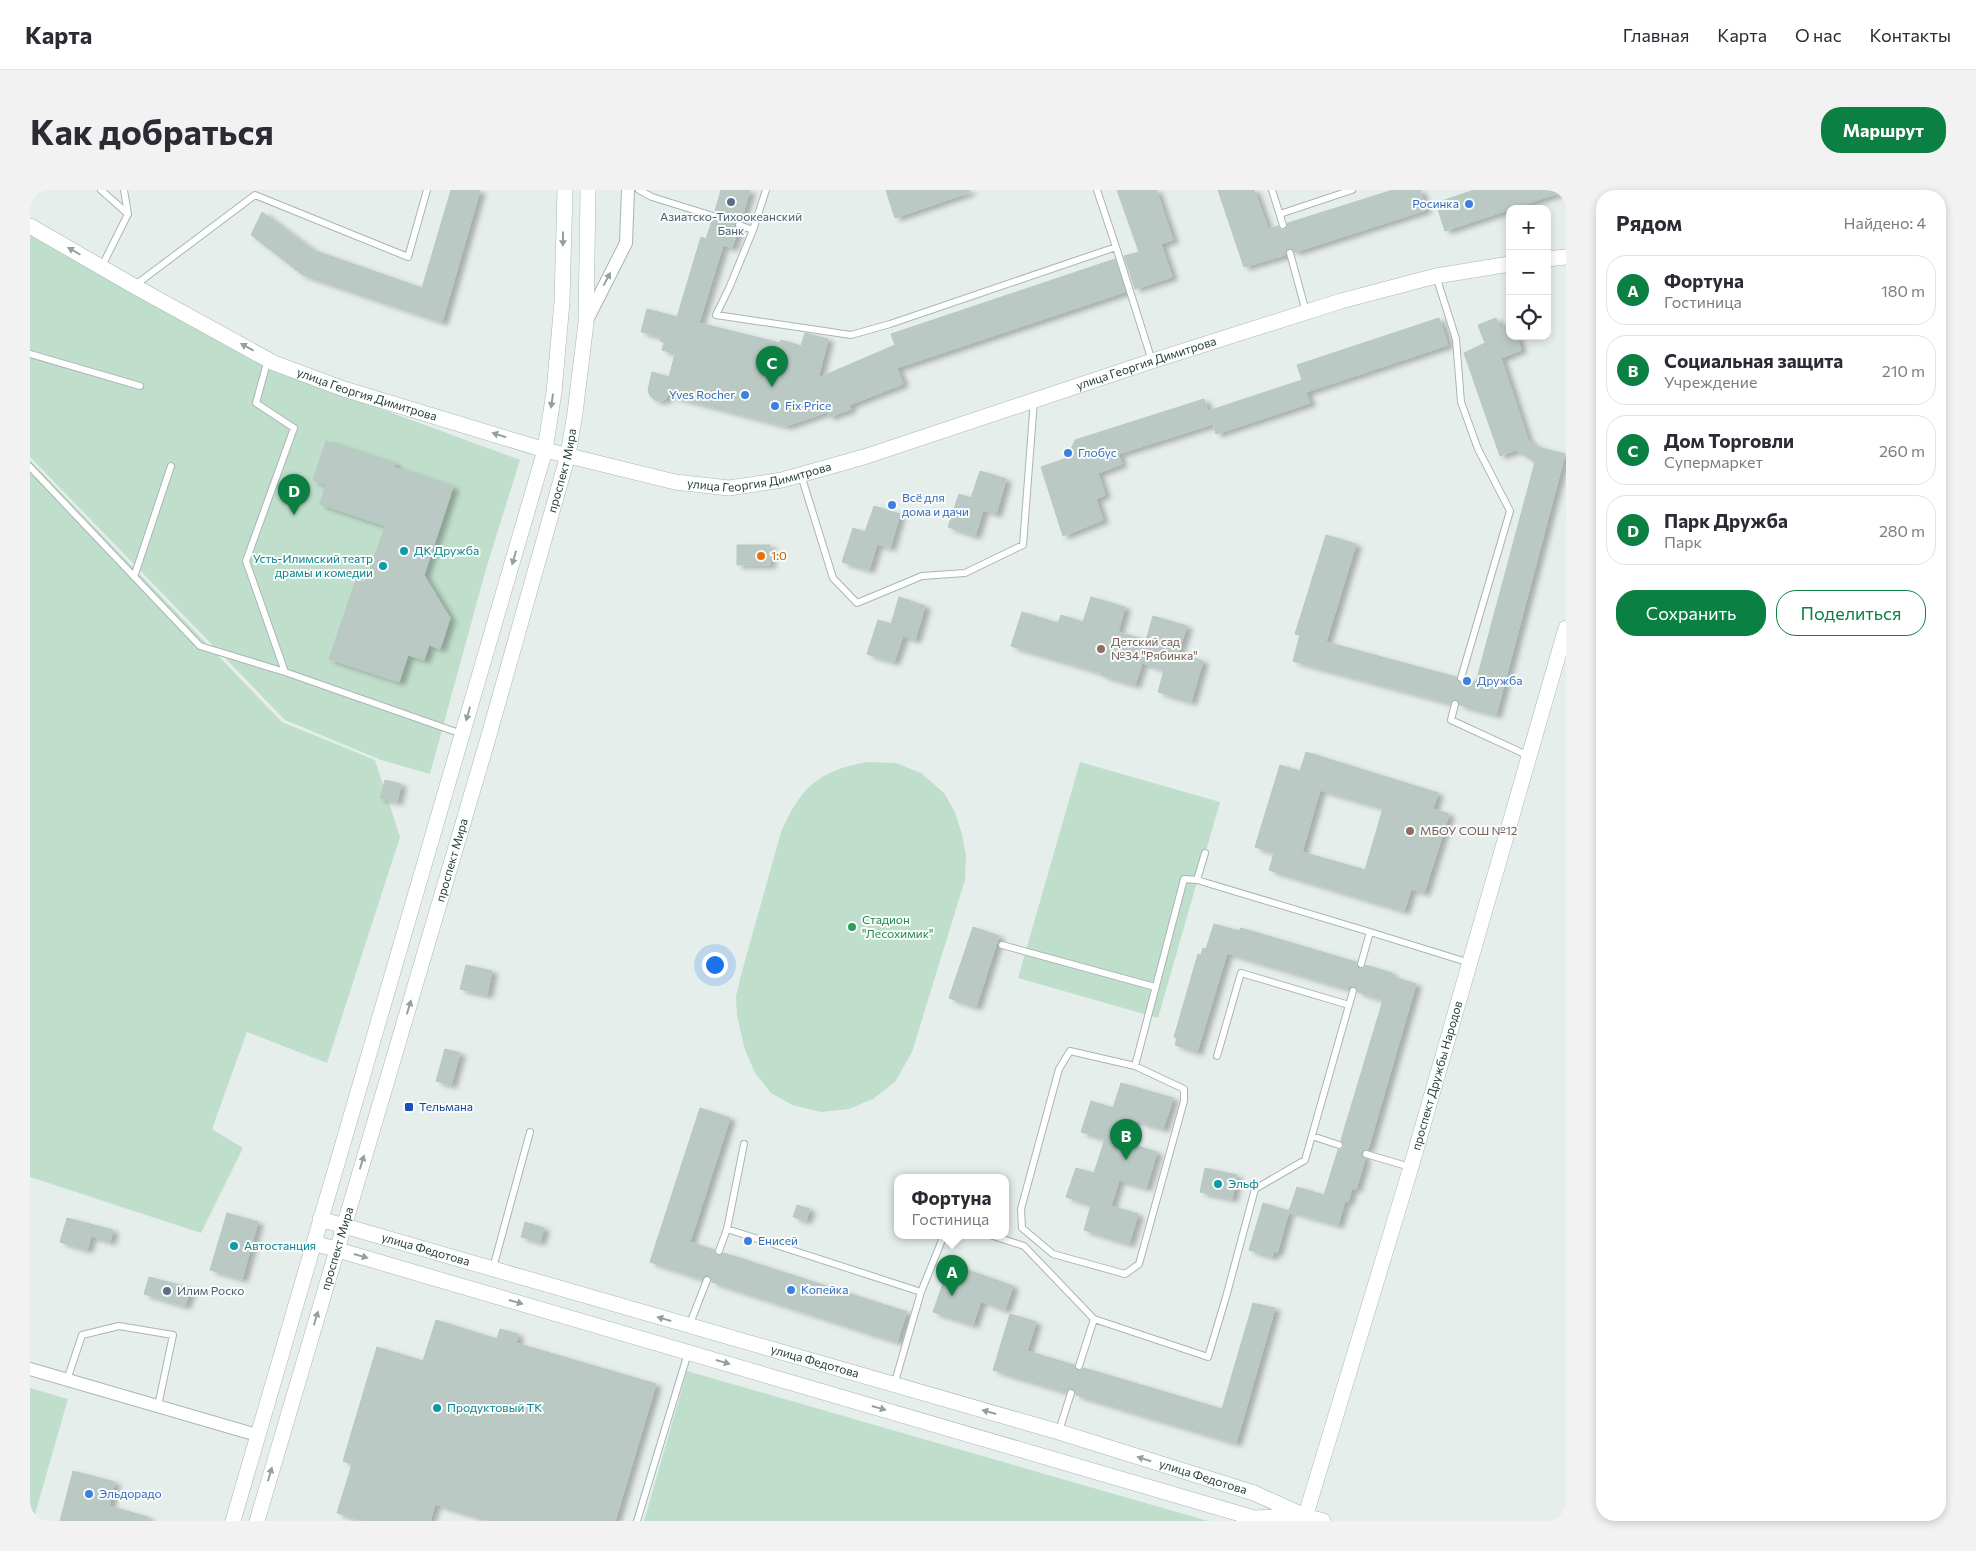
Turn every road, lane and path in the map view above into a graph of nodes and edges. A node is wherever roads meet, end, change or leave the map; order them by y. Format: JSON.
{"nodes":[{"id":1,"x":101,"y":190,"type":"edge"},
{"id":2,"x":124,"y":190,"type":"edge"},
{"id":3,"x":427,"y":190,"type":"edge"},
{"id":4,"x":564,"y":190,"type":"edge"},
{"id":5,"x":588,"y":190,"type":"edge"},
{"id":6,"x":628,"y":190,"type":"edge"},
{"id":7,"x":639,"y":190,"type":"edge"},
{"id":8,"x":766,"y":190,"type":"edge"},
{"id":9,"x":1097,"y":190,"type":"edge"},
{"id":10,"x":1272,"y":190,"type":"edge"},
{"id":11,"x":1352,"y":190,"type":"edge"},
{"id":12,"x":254,"y":192,"type":"edge"},
{"id":13,"x":128,"y":214,"type":"junction"},
{"id":14,"x":1280,"y":214,"type":"junction"},
{"id":15,"x":713,"y":216,"type":"dead end"},
{"id":16,"x":739,"y":225,"type":"dead end"},
{"id":17,"x":1283,"y":225,"type":"dead end"},
{"id":18,"x":30,"y":226,"type":"edge"},
{"id":19,"x":752,"y":230,"type":"junction"},
{"id":20,"x":1116,"y":247,"type":"junction"},
{"id":21,"x":1290,"y":253,"type":"dead end"},
{"id":22,"x":1566,"y":257,"type":"edge"},
{"id":23,"x":1551,"y":259,"type":"edge"},
{"id":24,"x":1506,"y":265,"type":"edge"},
{"id":25,"x":102,"y":268,"type":"junction"},
{"id":26,"x":1436,"y":276,"type":"junction"},
{"id":27,"x":134,"y":286,"type":"junction"},
{"id":28,"x":1306,"y":312,"type":"junction"},
{"id":29,"x":586,"y":323,"type":"junction"},
{"id":30,"x":30,"y":354,"type":"edge"},
{"id":31,"x":268,"y":359,"type":"junction"},
{"id":32,"x":1152,"y":360,"type":"junction"},
{"id":33,"x":140,"y":386,"type":"dead end"},
{"id":34,"x":1034,"y":400,"type":"junction"},
{"id":35,"x":545,"y":450,"type":"junction"},
{"id":36,"x":568,"y":455,"type":"junction"},
{"id":37,"x":171,"y":466,"type":"dead end"},
{"id":38,"x":30,"y":467,"type":"edge"},
{"id":39,"x":801,"y":474,"type":"junction"},
{"id":40,"x":134,"y":577,"type":"junction"},
{"id":41,"x":1566,"y":628,"type":"edge"},
{"id":42,"x":285,"y":672,"type":"junction"},
{"id":43,"x":1461,"y":678,"type":"dead end"},
{"id":44,"x":1455,"y":704,"type":"dead end"},
{"id":45,"x":462,"y":734,"type":"junction"},
{"id":46,"x":1530,"y":756,"type":"junction"},
{"id":47,"x":1205,"y":853,"type":"dead end"},
{"id":48,"x":1197,"y":880,"type":"junction"},
{"id":49,"x":1370,"y":932,"type":"junction"},
{"id":50,"x":1002,"y":945,"type":"dead end"},
{"id":51,"x":1470,"y":963,"type":"junction"},
{"id":52,"x":1361,"y":964,"type":"dead end"},
{"id":53,"x":1155,"y":987,"type":"junction"},
{"id":54,"x":1353,"y":990,"type":"dead end"},
{"id":55,"x":1349,"y":1005,"type":"junction"},
{"id":56,"x":1217,"y":1056,"type":"dead end"},
{"id":57,"x":1135,"y":1066,"type":"junction"},
{"id":58,"x":530,"y":1132,"type":"dead end"},
{"id":59,"x":1312,"y":1136,"type":"junction"},
{"id":60,"x":744,"y":1144,"type":"dead end"},
{"id":61,"x":1339,"y":1145,"type":"dead end"},
{"id":62,"x":1366,"y":1154,"type":"dead end"},
{"id":63,"x":1411,"y":1168,"type":"junction"},
{"id":64,"x":320,"y":1219,"type":"junction"},
{"id":65,"x":344,"y":1226,"type":"junction"},
{"id":66,"x":727,"y":1229,"type":"junction"},
{"id":67,"x":942,"y":1239,"type":"edge"},
{"id":68,"x":1002,"y":1239,"type":"edge"},
{"id":69,"x":314,"y":1243,"type":"junction"},
{"id":70,"x":337,"y":1249,"type":"junction"},
{"id":71,"x":719,"y":1251,"type":"dead end"},
{"id":72,"x":492,"y":1269,"type":"junction"},
{"id":73,"x":707,"y":1280,"type":"dead end"},
{"id":74,"x":921,"y":1292,"type":"junction"},
{"id":75,"x":1094,"y":1319,"type":"junction"},
{"id":76,"x":689,"y":1326,"type":"junction"},
{"id":77,"x":688,"y":1352,"type":"junction"},
{"id":78,"x":1079,"y":1366,"type":"dead end"},
{"id":79,"x":30,"y":1369,"type":"edge"},
{"id":80,"x":67,"y":1380,"type":"junction"},
{"id":81,"x":894,"y":1386,"type":"junction"},
{"id":82,"x":1071,"y":1394,"type":"dead end"},
{"id":83,"x":158,"y":1406,"type":"junction"},
{"id":84,"x":1059,"y":1432,"type":"junction"},
{"id":85,"x":258,"y":1435,"type":"junction"},
{"id":86,"x":1305,"y":1518,"type":"edge"},
{"id":87,"x":233,"y":1521,"type":"edge"},
{"id":88,"x":257,"y":1521,"type":"edge"},
{"id":89,"x":637,"y":1521,"type":"edge"},
{"id":90,"x":1323,"y":1521,"type":"edge"}],
"edges":[{"from":1,"to":13,"type":"lane"},
{"from":2,"to":13,"type":"lane"},
{"from":3,"to":12,"type":"lane"},
{"from":4,"to":35,"type":"street","name":"проспект Мира","one_way":true},
{"from":5,"to":29,"type":"street","name":"проспект Мира"},
{"from":29,"to":6,"type":"street","one_way":true},
{"from":7,"to":15,"type":"lane"},
{"from":8,"to":19,"type":"lane"},
{"from":9,"to":20,"type":"lane"},
{"from":10,"to":14,"type":"lane"},
{"from":11,"to":14,"type":"lane"},
{"from":12,"to":27,"type":"lane"},
{"from":13,"to":25,"type":"lane"},
{"from":14,"to":17,"type":"lane"},
{"from":16,"to":19,"type":"lane"},
{"from":25,"to":18,"type":"street","name":"улица Георгия Димитрова","one_way":true},
{"from":19,"to":20,"type":"lane"},
{"from":20,"to":32,"type":"lane"},
{"from":21,"to":28,"type":"lane"},
{"from":22,"to":23,"type":"street"},
{"from":24,"to":26,"type":"street","name":"улица Георгия Димитрова"},
{"from":25,"to":27,"type":"street","name":"улица Георгия Димитрова"},
{"from":26,"to":28,"type":"street","name":"улица Георгия Димитрова"},
{"from":26,"to":43,"type":"lane"},
{"from":31,"to":27,"type":"street","name":"улица Георгия Димитрова","one_way":true},
{"from":28,"to":32,"type":"street","name":"улица Георгия Димитрова"},
{"from":29,"to":36,"type":"street","name":"проспект Мира"},
{"from":30,"to":33,"type":"lane"},
{"from":35,"to":31,"type":"street","name":"улица Георгия Димитрова","one_way":true},
{"from":31,"to":42,"type":"lane"},
{"from":32,"to":34,"type":"street","name":"улица Георгия Димитрова"},
{"from":34,"to":39,"type":"street","name":"улица Георгия Димитрова"},
{"from":34,"to":39,"type":"lane"},
{"from":35,"to":36,"type":"street","name":"улица Георгия Димитрова"},
{"from":35,"to":45,"type":"street","name":"проспект Мира","one_way":true},
{"from":36,"to":39,"type":"street","name":"улица Георгия Димитрова"},
{"from":65,"to":36,"type":"street","name":"проспект Мира","one_way":true},
{"from":37,"to":40,"type":"lane"},
{"from":38,"to":40,"type":"lane"},
{"from":40,"to":42,"type":"lane"},
{"from":41,"to":46,"type":"street","name":"проспект Дружбы Народов"},
{"from":42,"to":45,"type":"lane"},
{"from":44,"to":46,"type":"lane"},
{"from":45,"to":64,"type":"street","name":"проспект Мира"},
{"from":46,"to":51,"type":"street","name":"проспект Дружбы Народов"},
{"from":47,"to":48,"type":"lane"},
{"from":48,"to":49,"type":"lane"},
{"from":48,"to":53,"type":"lane"},
{"from":49,"to":51,"type":"lane"},
{"from":49,"to":52,"type":"lane"},
{"from":50,"to":53,"type":"lane"},
{"from":51,"to":63,"type":"street","name":"проспект Дружбы Народов"},
{"from":53,"to":57,"type":"lane"},
{"from":54,"to":55,"type":"lane"},
{"from":55,"to":56,"type":"lane"},
{"from":55,"to":59,"type":"lane"},
{"from":57,"to":57,"type":"lane"},
{"from":58,"to":72,"type":"lane"},
{"from":59,"to":61,"type":"lane"},
{"from":59,"to":75,"type":"lane"},
{"from":60,"to":66,"type":"lane"},
{"from":62,"to":63,"type":"lane"},
{"from":63,"to":86,"type":"street","name":"проспект Дружбы Народов"},
{"from":64,"to":65,"type":"street","name":"улица Федотова"},
{"from":64,"to":69,"type":"street","name":"проспект Мира"},
{"from":65,"to":70,"type":"street","name":"проспект Мира"},
{"from":65,"to":72,"type":"street","name":"улица Федотова"},
{"from":66,"to":71,"type":"lane"},
{"from":66,"to":74,"type":"lane"},
{"from":67,"to":74,"type":"lane"},
{"from":68,"to":75,"type":"lane"},
{"from":69,"to":70,"type":"street"},
{"from":69,"to":85,"type":"street","name":"проспект Мира"},
{"from":70,"to":77,"type":"street","one_way":true},
{"from":88,"to":70,"type":"street","name":"проспект Мира","one_way":true},
{"from":76,"to":72,"type":"street","name":"улица Федотова","one_way":true},
{"from":73,"to":76,"type":"lane"},
{"from":74,"to":81,"type":"lane"},
{"from":75,"to":78,"type":"lane"},
{"from":76,"to":81,"type":"street","name":"улица Федотова"},
{"from":77,"to":86,"type":"street","one_way":true},
{"from":77,"to":89,"type":"lane"},
{"from":79,"to":80,"type":"street"},
{"from":80,"to":83,"type":"street"},
{"from":80,"to":83,"type":"lane"},
{"from":84,"to":81,"type":"street","name":"улица Федотова","one_way":true},
{"from":82,"to":84,"type":"lane"},
{"from":83,"to":85,"type":"street"},
{"from":86,"to":84,"type":"street","name":"улица Федотова","one_way":true},
{"from":85,"to":87,"type":"street","name":"проспект Мира"},
{"from":86,"to":90,"type":"street"}]}
